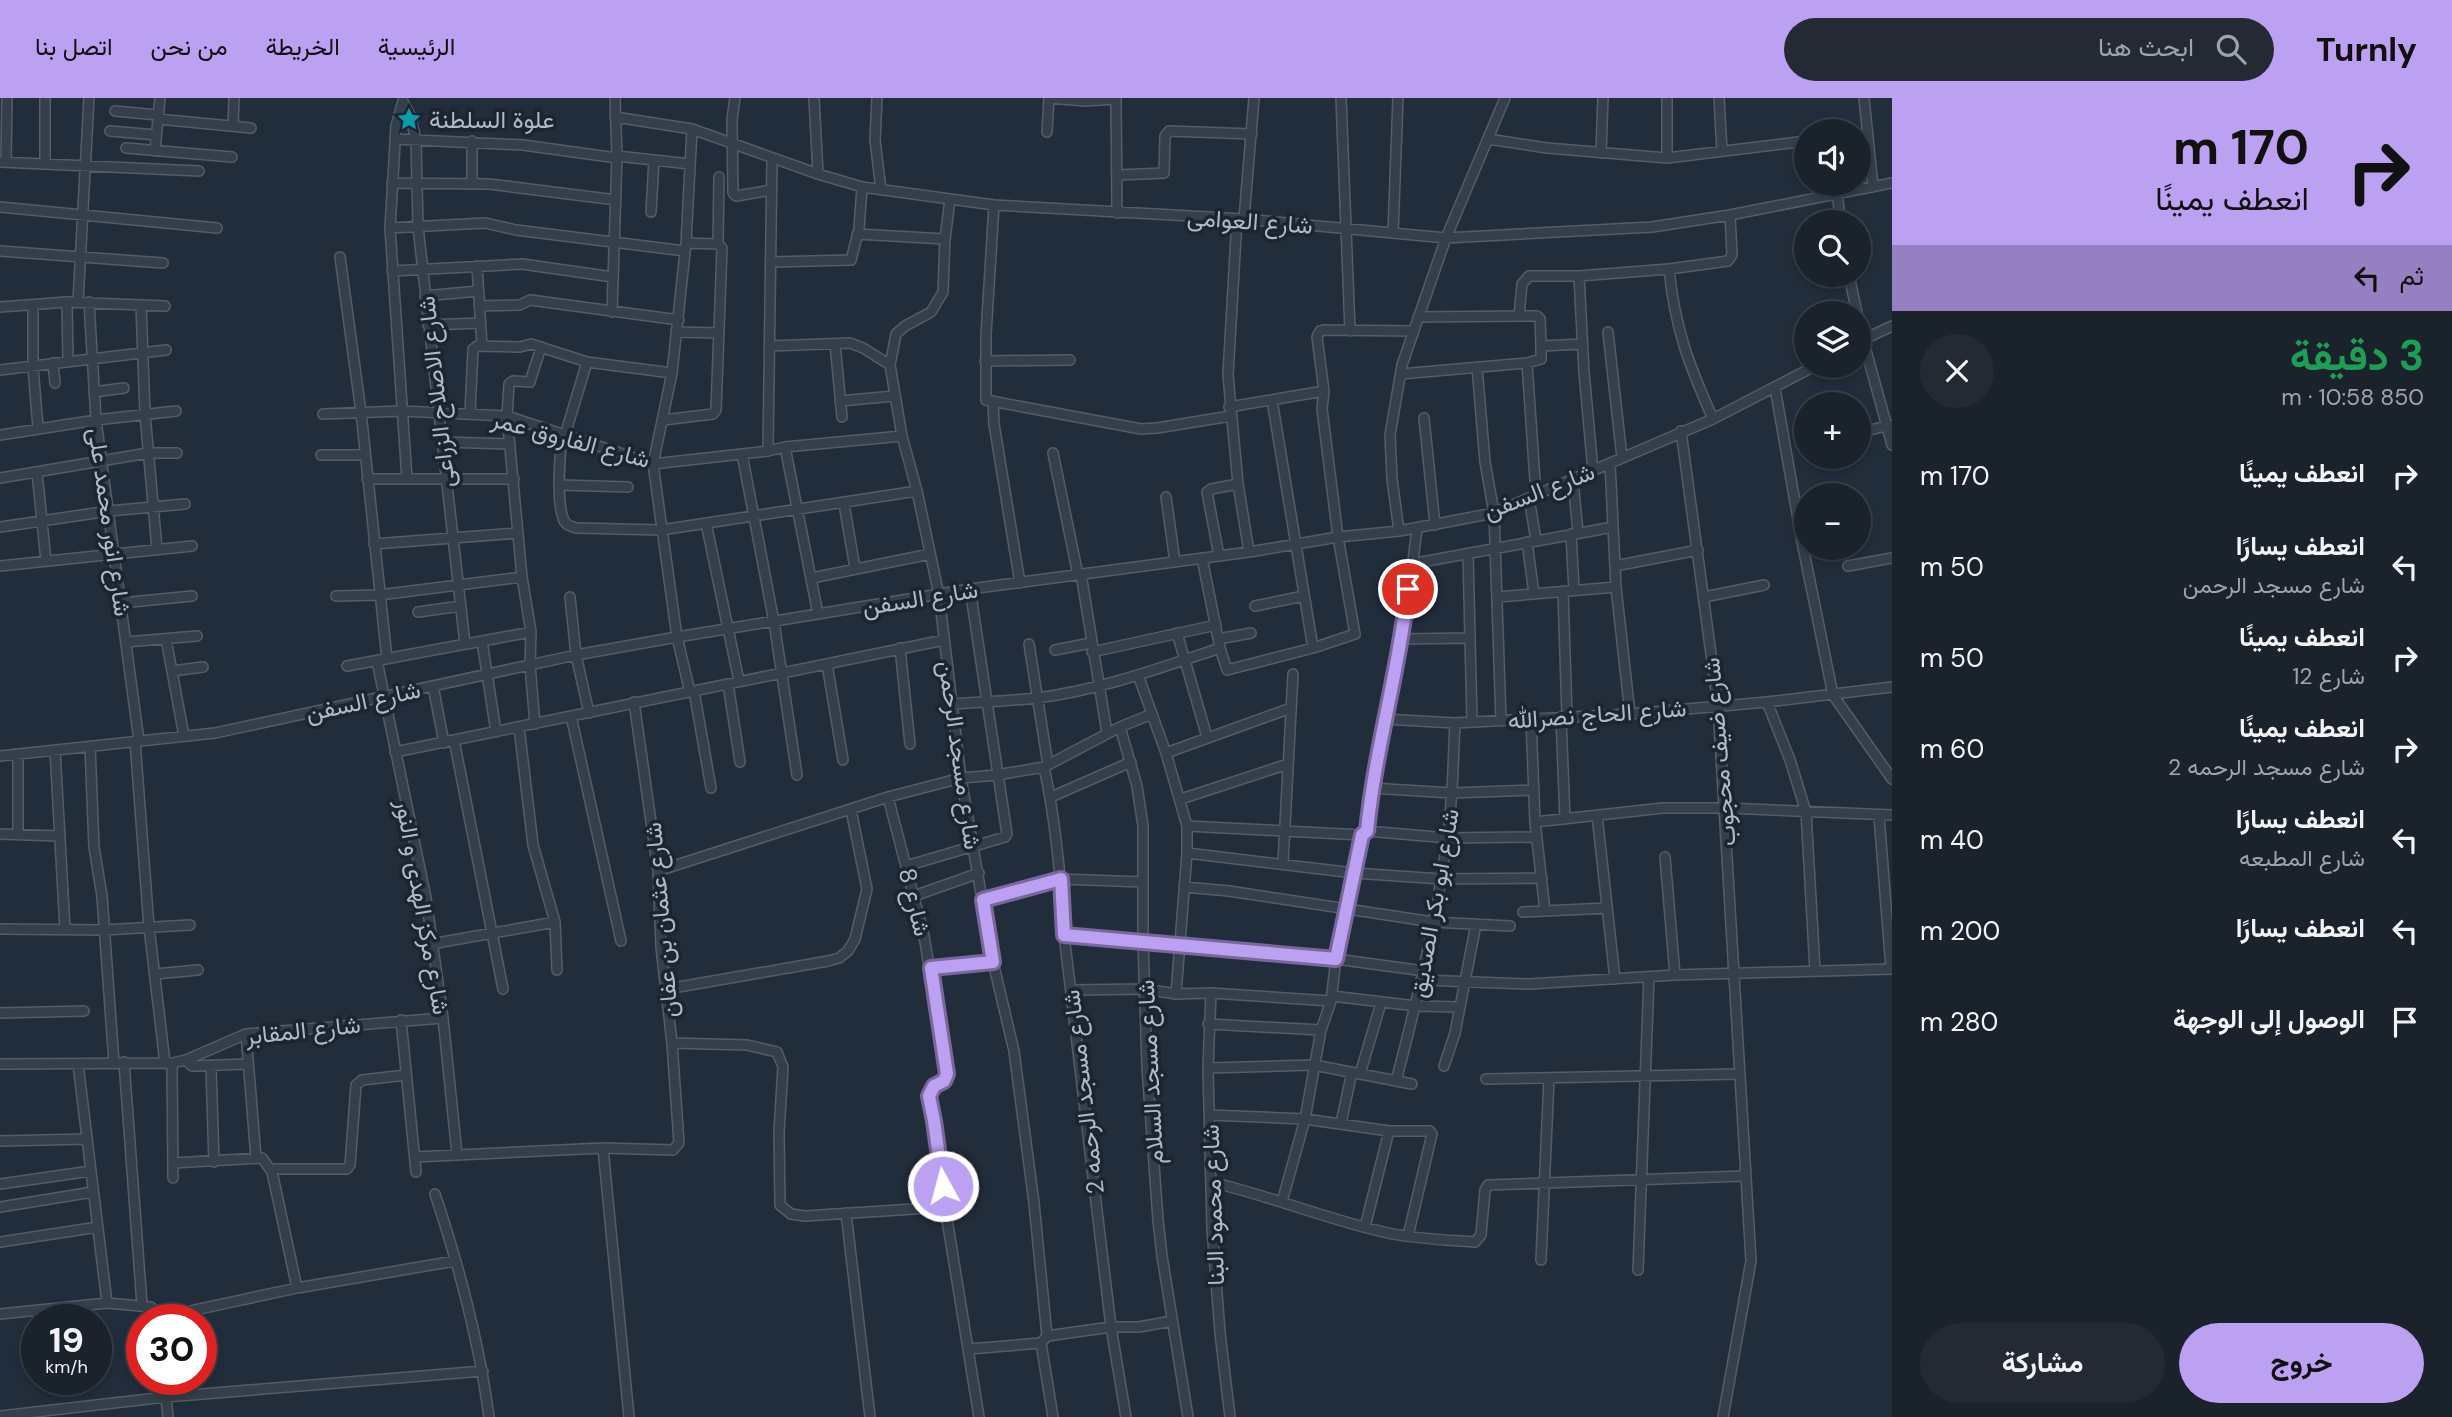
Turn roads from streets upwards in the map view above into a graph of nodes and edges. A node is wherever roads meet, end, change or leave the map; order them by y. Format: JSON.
{"nodes":[{"id":1,"x":7,"y":98,"type":"edge"},
{"id":2,"x":45,"y":98,"type":"edge"},
{"id":3,"x":89,"y":98,"type":"edge"},
{"id":4,"x":160,"y":98,"type":"edge"},
{"id":5,"x":234,"y":98,"type":"edge"},
{"id":6,"x":615,"y":98,"type":"edge"},
{"id":7,"x":735,"y":98,"type":"edge"},
{"id":8,"x":814,"y":98,"type":"edge"},
{"id":9,"x":877,"y":98,"type":"edge"},
{"id":10,"x":1254,"y":98,"type":"edge"},
{"id":11,"x":1341,"y":98,"type":"edge"},
{"id":12,"x":1398,"y":98,"type":"edge"},
{"id":13,"x":1505,"y":98,"type":"edge"},
{"id":14,"x":1603,"y":98,"type":"edge"},
{"id":15,"x":1667,"y":98,"type":"edge"},
{"id":16,"x":1719,"y":98,"type":"edge"},
{"id":17,"x":1864,"y":98,"type":"edge"},
{"id":18,"x":1116,"y":99,"type":"edge"},
{"id":19,"x":403,"y":100,"type":"edge"},
{"id":20,"x":114,"y":111,"type":"dead end"},
{"id":21,"x":158,"y":117,"type":"junction"},
{"id":22,"x":615,"y":117,"type":"junction"},
{"id":23,"x":1863,"y":119,"type":"edge"},
{"id":24,"x":233,"y":126,"type":"junction"},
{"id":25,"x":251,"y":128,"type":"dead end"},
{"id":26,"x":692,"y":129,"type":"junction"},
{"id":27,"x":110,"y":131,"type":"dead end"},
{"id":28,"x":1047,"y":132,"type":"dead end"},
{"id":29,"x":1252,"y":134,"type":"junction"},
{"id":30,"x":156,"y":135,"type":"junction"},
{"id":31,"x":395,"y":139,"type":"junction"},
{"id":32,"x":1488,"y":139,"type":"junction"},
{"id":33,"x":416,"y":140,"type":"junction"},
{"id":34,"x":472,"y":141,"type":"junction"},
{"id":35,"x":1794,"y":142,"type":"edge"},
{"id":36,"x":733,"y":144,"type":"junction"},
{"id":37,"x":126,"y":148,"type":"dead end"},
{"id":38,"x":1723,"y":150,"type":"junction"},
{"id":39,"x":155,"y":151,"type":"junction"},
{"id":40,"x":1601,"y":153,"type":"junction"},
{"id":41,"x":232,"y":157,"type":"dead end"},
{"id":42,"x":617,"y":157,"type":"junction"},
{"id":43,"x":772,"y":158,"type":"junction"},
{"id":44,"x":1667,"y":158,"type":"junction"},
{"id":45,"x":654,"y":160,"type":"junction"},
{"id":46,"x":3,"y":162,"type":"edge"},
{"id":47,"x":45,"y":164,"type":"junction"},
{"id":48,"x":690,"y":164,"type":"junction"},
{"id":49,"x":86,"y":166,"type":"junction"},
{"id":50,"x":199,"y":171,"type":"dead end"},
{"id":51,"x":818,"y":174,"type":"junction"},
{"id":52,"x":1118,"y":176,"type":"junction"},
{"id":53,"x":1871,"y":176,"type":"edge"},
{"id":54,"x":719,"y":177,"type":"dead end"},
{"id":55,"x":392,"y":183,"type":"junction"},
{"id":56,"x":1892,"y":183,"type":"edge"},
{"id":57,"x":418,"y":184,"type":"junction"},
{"id":58,"x":472,"y":184,"type":"junction"},
{"id":59,"x":862,"y":187,"type":"junction"},
{"id":60,"x":1873,"y":187,"type":"joint"},
{"id":61,"x":772,"y":190,"type":"junction"},
{"id":62,"x":881,"y":190,"type":"junction"},
{"id":63,"x":1827,"y":196,"type":"edge"},
{"id":64,"x":950,"y":199,"type":"junction"},
{"id":65,"x":616,"y":200,"type":"junction"},
{"id":66,"x":994,"y":205,"type":"junction"},
{"id":67,"x":0,"y":207,"type":"edge"},
{"id":68,"x":651,"y":212,"type":"dead end"},
{"id":69,"x":1117,"y":213,"type":"junction"},
{"id":70,"x":84,"y":215,"type":"junction"},
{"id":71,"x":1730,"y":215,"type":"junction"},
{"id":72,"x":1240,"y":219,"type":"junction"},
{"id":73,"x":418,"y":227,"type":"junction"},
{"id":74,"x":217,"y":228,"type":"dead end"},
{"id":75,"x":390,"y":228,"type":"junction"},
{"id":76,"x":1346,"y":229,"type":"junction"},
{"id":77,"x":1393,"y":233,"type":"junction"},
{"id":78,"x":858,"y":234,"type":"junction"},
{"id":79,"x":1446,"y":238,"type":"junction"},
{"id":80,"x":945,"y":239,"type":"junction"},
{"id":81,"x":614,"y":242,"type":"junction"},
{"id":82,"x":718,"y":244,"type":"junction"},
{"id":83,"x":686,"y":247,"type":"junction"},
{"id":84,"x":0,"y":251,"type":"edge"},
{"id":85,"x":81,"y":257,"type":"junction"},
{"id":86,"x":340,"y":257,"type":"dead end"},
{"id":87,"x":772,"y":262,"type":"junction"},
{"id":88,"x":163,"y":263,"type":"dead end"},
{"id":89,"x":477,"y":266,"type":"junction"},
{"id":90,"x":1669,"y":269,"type":"junction"},
{"id":91,"x":423,"y":270,"type":"junction"},
{"id":92,"x":392,"y":271,"type":"junction"},
{"id":93,"x":1579,"y":276,"type":"junction"},
{"id":94,"x":613,"y":277,"type":"junction"},
{"id":95,"x":478,"y":291,"type":"junction"},
{"id":96,"x":425,"y":296,"type":"junction"},
{"id":97,"x":67,"y":302,"type":"junction"},
{"id":98,"x":84,"y":302,"type":"junction"},
{"id":99,"x":33,"y":305,"type":"junction"},
{"id":100,"x":141,"y":305,"type":"junction"},
{"id":101,"x":165,"y":306,"type":"dead end"},
{"id":102,"x":479,"y":306,"type":"junction"},
{"id":103,"x":0,"y":307,"type":"edge"},
{"id":104,"x":612,"y":312,"type":"junction"},
{"id":105,"x":1520,"y":316,"type":"junction"},
{"id":106,"x":1418,"y":317,"type":"junction"},
{"id":107,"x":678,"y":320,"type":"junction"},
{"id":108,"x":480,"y":323,"type":"junction"},
{"id":109,"x":428,"y":325,"type":"junction"},
{"id":110,"x":1892,"y":326,"type":"edge"},
{"id":111,"x":1350,"y":331,"type":"junction"},
{"id":112,"x":1413,"y":331,"type":"junction"},
{"id":113,"x":676,"y":332,"type":"junction"},
{"id":114,"x":1608,"y":332,"type":"dead end"},
{"id":115,"x":719,"y":333,"type":"junction"},
{"id":116,"x":1871,"y":336,"type":"edge"},
{"id":117,"x":835,"y":344,"type":"junction"},
{"id":118,"x":1582,"y":344,"type":"junction"},
{"id":119,"x":482,"y":346,"type":"junction"},
{"id":120,"x":770,"y":346,"type":"junction"},
{"id":121,"x":1541,"y":346,"type":"junction"},
{"id":122,"x":541,"y":347,"type":"junction"},
{"id":123,"x":166,"y":350,"type":"dead end"},
{"id":124,"x":142,"y":352,"type":"junction"},
{"id":125,"x":91,"y":358,"type":"junction"},
{"id":126,"x":1070,"y":360,"type":"dead end"},
{"id":127,"x":1871,"y":360,"type":"edge"},
{"id":128,"x":68,"y":361,"type":"junction"},
{"id":129,"x":985,"y":361,"type":"junction"},
{"id":130,"x":587,"y":362,"type":"junction"},
{"id":131,"x":53,"y":363,"type":"junction"},
{"id":132,"x":1527,"y":363,"type":"junction"},
{"id":133,"x":890,"y":365,"type":"junction"},
{"id":134,"x":33,"y":367,"type":"junction"},
{"id":135,"x":1477,"y":367,"type":"junction"},
{"id":136,"x":0,"y":370,"type":"edge"},
{"id":137,"x":673,"y":373,"type":"junction"},
{"id":138,"x":1401,"y":374,"type":"junction"},
{"id":139,"x":1794,"y":378,"type":"edge"},
{"id":140,"x":55,"y":383,"type":"dead end"},
{"id":141,"x":124,"y":388,"type":"dead end"},
{"id":142,"x":1775,"y":388,"type":"junction"},
{"id":143,"x":1324,"y":391,"type":"junction"},
{"id":144,"x":94,"y":392,"type":"junction"},
{"id":145,"x":894,"y":396,"type":"junction"},
{"id":146,"x":1272,"y":400,"type":"junction"},
{"id":147,"x":841,"y":401,"type":"junction"},
{"id":148,"x":993,"y":402,"type":"junction"},
{"id":149,"x":176,"y":411,"type":"dead end"},
{"id":150,"x":402,"y":411,"type":"junction"},
{"id":151,"x":1230,"y":411,"type":"junction"},
{"id":152,"x":361,"y":412,"type":"junction"},
{"id":153,"x":441,"y":412,"type":"junction"},
{"id":154,"x":145,"y":414,"type":"junction"},
{"id":155,"x":323,"y":414,"type":"dead end"},
{"id":156,"x":470,"y":414,"type":"junction"},
{"id":157,"x":507,"y":416,"type":"junction"},
{"id":158,"x":842,"y":417,"type":"dead end"},
{"id":159,"x":1424,"y":418,"type":"dead end"},
{"id":160,"x":663,"y":419,"type":"junction"},
{"id":161,"x":1713,"y":419,"type":"junction"},
{"id":162,"x":96,"y":420,"type":"junction"},
{"id":163,"x":1889,"y":425,"type":"edge"},
{"id":164,"x":38,"y":428,"type":"junction"},
{"id":165,"x":1871,"y":430,"type":"edge"},
{"id":166,"x":1681,"y":431,"type":"junction"},
{"id":167,"x":564,"y":434,"type":"junction"},
{"id":168,"x":0,"y":435,"type":"edge"},
{"id":169,"x":902,"y":436,"type":"junction"},
{"id":170,"x":443,"y":442,"type":"junction"},
{"id":171,"x":510,"y":444,"type":"junction"},
{"id":172,"x":1892,"y":445,"type":"edge"},
{"id":173,"x":785,"y":447,"type":"junction"},
{"id":174,"x":768,"y":451,"type":"junction"},
{"id":175,"x":148,"y":453,"type":"junction"},
{"id":176,"x":177,"y":453,"type":"dead end"},
{"id":177,"x":1053,"y":453,"type":"dead end"},
{"id":178,"x":742,"y":454,"type":"junction"},
{"id":179,"x":321,"y":455,"type":"dead end"},
{"id":180,"x":365,"y":455,"type":"junction"},
{"id":181,"x":1622,"y":458,"type":"junction"},
{"id":182,"x":101,"y":461,"type":"junction"},
{"id":183,"x":1610,"y":463,"type":"junction"},
{"id":184,"x":653,"y":464,"type":"junction"},
{"id":185,"x":1593,"y":471,"type":"junction"},
{"id":186,"x":37,"y":472,"type":"junction"},
{"id":187,"x":0,"y":478,"type":"edge"},
{"id":188,"x":367,"y":479,"type":"junction"},
{"id":189,"x":407,"y":479,"type":"junction"},
{"id":190,"x":445,"y":479,"type":"junction"},
{"id":191,"x":514,"y":479,"type":"junction"},
{"id":192,"x":1573,"y":480,"type":"junction"},
{"id":193,"x":1238,"y":484,"type":"junction"},
{"id":194,"x":560,"y":485,"type":"junction"},
{"id":195,"x":628,"y":486,"type":"dead end"},
{"id":196,"x":917,"y":491,"type":"junction"},
{"id":197,"x":1533,"y":496,"type":"junction"},
{"id":198,"x":1166,"y":497,"type":"dead end"},
{"id":199,"x":185,"y":503,"type":"dead end"},
{"id":200,"x":844,"y":504,"type":"junction"},
{"id":201,"x":153,"y":506,"type":"junction"},
{"id":202,"x":798,"y":510,"type":"junction"},
{"id":203,"x":109,"y":511,"type":"junction"},
{"id":204,"x":1494,"y":513,"type":"junction"},
{"id":205,"x":754,"y":517,"type":"junction"},
{"id":206,"x":42,"y":521,"type":"junction"},
{"id":207,"x":706,"y":523,"type":"junction"},
{"id":208,"x":1435,"y":525,"type":"junction"},
{"id":209,"x":0,"y":527,"type":"edge"},
{"id":210,"x":1613,"y":527,"type":"junction"},
{"id":211,"x":1417,"y":528,"type":"junction"},
{"id":212,"x":661,"y":530,"type":"junction"},
{"id":213,"x":1399,"y":531,"type":"junction"},
{"id":214,"x":518,"y":533,"type":"junction"},
{"id":215,"x":1574,"y":534,"type":"junction"},
{"id":216,"x":1338,"y":537,"type":"junction"},
{"id":217,"x":453,"y":538,"type":"junction"},
{"id":218,"x":1532,"y":541,"type":"junction"},
{"id":219,"x":374,"y":544,"type":"junction"},
{"id":220,"x":1297,"y":544,"type":"junction"},
{"id":221,"x":192,"y":546,"type":"dead end"},
{"id":222,"x":1494,"y":548,"type":"junction"},
{"id":223,"x":157,"y":549,"type":"junction"},
{"id":224,"x":1698,"y":550,"type":"junction"},
{"id":225,"x":1249,"y":552,"type":"junction"},
{"id":226,"x":1468,"y":553,"type":"junction"},
{"id":227,"x":114,"y":554,"type":"junction"},
{"id":228,"x":929,"y":554,"type":"junction"},
{"id":229,"x":1219,"y":556,"type":"junction"},
{"id":230,"x":1202,"y":558,"type":"junction"},
{"id":231,"x":1892,"y":558,"type":"edge"},
{"id":232,"x":46,"y":561,"type":"junction"},
{"id":233,"x":1175,"y":562,"type":"junction"},
{"id":234,"x":1410,"y":564,"type":"junction"},
{"id":235,"x":0,"y":566,"type":"edge"},
{"id":236,"x":1615,"y":566,"type":"junction"},
{"id":237,"x":1848,"y":566,"type":"dead end"},
{"id":238,"x":855,"y":568,"type":"junction"},
{"id":239,"x":1079,"y":575,"type":"junction"},
{"id":240,"x":522,"y":577,"type":"junction"},
{"id":241,"x":812,"y":578,"type":"junction"},
{"id":242,"x":1020,"y":583,"type":"junction"},
{"id":243,"x":458,"y":584,"type":"junction"},
{"id":244,"x":1764,"y":585,"type":"dead end"},
{"id":245,"x":1616,"y":587,"type":"junction"},
{"id":246,"x":970,"y":589,"type":"junction"},
{"id":247,"x":1574,"y":590,"type":"junction"},
{"id":248,"x":1563,"y":591,"type":"junction"},
{"id":249,"x":1534,"y":594,"type":"junction"},
{"id":250,"x":379,"y":595,"type":"junction"},
{"id":251,"x":939,"y":595,"type":"junction"},
{"id":252,"x":192,"y":596,"type":"dead end"},
{"id":253,"x":336,"y":596,"type":"dead end"},
{"id":254,"x":1304,"y":596,"type":"junction"},
{"id":255,"x":570,"y":597,"type":"dead end"},
{"id":256,"x":1497,"y":597,"type":"junction"},
{"id":257,"x":1704,"y":597,"type":"junction"},
{"id":258,"x":121,"y":603,"type":"junction"},
{"id":259,"x":461,"y":606,"type":"junction"},
{"id":260,"x":1255,"y":606,"type":"dead end"},
{"id":261,"x":418,"y":612,"type":"dead end"},
{"id":262,"x":818,"y":614,"type":"junction"},
{"id":263,"x":774,"y":622,"type":"junction"},
{"id":264,"x":1216,"y":625,"type":"junction"},
{"id":265,"x":728,"y":629,"type":"junction"},
{"id":266,"x":531,"y":632,"type":"junction"},
{"id":267,"x":1177,"y":633,"type":"junction"},
{"id":268,"x":1251,"y":633,"type":"dead end"},
{"id":269,"x":197,"y":636,"type":"dead end"},
{"id":270,"x":677,"y":637,"type":"junction"},
{"id":271,"x":1468,"y":638,"type":"junction"},
{"id":272,"x":166,"y":639,"type":"junction"},
{"id":273,"x":1403,"y":639,"type":"junction"},
{"id":274,"x":943,"y":640,"type":"junction"},
{"id":275,"x":482,"y":641,"type":"junction"},
{"id":276,"x":126,"y":642,"type":"junction"},
{"id":277,"x":465,"y":644,"type":"junction"},
{"id":278,"x":1029,"y":644,"type":"dead end"},
{"id":279,"x":1219,"y":644,"type":"junction"},
{"id":280,"x":900,"y":648,"type":"junction"},
{"id":281,"x":1092,"y":648,"type":"junction"},
{"id":282,"x":1313,"y":648,"type":"junction"},
{"id":283,"x":1055,"y":650,"type":"dead end"},
{"id":284,"x":576,"y":655,"type":"junction"},
{"id":285,"x":382,"y":660,"type":"junction"},
{"id":286,"x":1184,"y":660,"type":"junction"},
{"id":287,"x":827,"y":664,"type":"junction"},
{"id":288,"x":530,"y":665,"type":"junction"},
{"id":289,"x":347,"y":666,"type":"dead end"},
{"id":290,"x":203,"y":667,"type":"dead end"},
{"id":291,"x":172,"y":671,"type":"junction"},
{"id":292,"x":781,"y":674,"type":"junction"},
{"id":293,"x":1293,"y":674,"type":"dead end"},
{"id":294,"x":487,"y":675,"type":"junction"},
{"id":295,"x":1138,"y":675,"type":"junction"},
{"id":296,"x":739,"y":681,"type":"junction"},
{"id":297,"x":728,"y":684,"type":"junction"},
{"id":298,"x":433,"y":686,"type":"junction"},
{"id":299,"x":1098,"y":686,"type":"junction"},
{"id":300,"x":1892,"y":687,"type":"edge"},
{"id":301,"x":692,"y":692,"type":"junction"},
{"id":302,"x":1833,"y":695,"type":"junction"},
{"id":303,"x":385,"y":697,"type":"junction"},
{"id":304,"x":1038,"y":698,"type":"junction"},
{"id":305,"x":634,"y":702,"type":"junction"},
{"id":306,"x":986,"y":702,"type":"junction"},
{"id":307,"x":1767,"y":702,"type":"junction"},
{"id":308,"x":951,"y":704,"type":"junction"},
{"id":309,"x":1718,"y":706,"type":"junction"},
{"id":310,"x":1291,"y":708,"type":"junction"},
{"id":311,"x":589,"y":713,"type":"junction"},
{"id":312,"x":1152,"y":714,"type":"junction"},
{"id":313,"x":1630,"y":714,"type":"junction"},
{"id":314,"x":571,"y":716,"type":"junction"},
{"id":315,"x":1564,"y":717,"type":"junction"},
{"id":316,"x":1384,"y":719,"type":"junction"},
{"id":317,"x":1531,"y":719,"type":"junction"},
{"id":318,"x":1501,"y":720,"type":"junction"},
{"id":319,"x":1472,"y":722,"type":"junction"},
{"id":320,"x":1455,"y":723,"type":"junction"},
{"id":321,"x":536,"y":724,"type":"junction"},
{"id":322,"x":519,"y":727,"type":"junction"},
{"id":323,"x":1119,"y":727,"type":"junction"},
{"id":324,"x":496,"y":732,"type":"junction"},
{"id":325,"x":1107,"y":733,"type":"junction"},
{"id":326,"x":184,"y":736,"type":"junction"},
{"id":327,"x":1207,"y":737,"type":"junction"},
{"id":328,"x":137,"y":741,"type":"junction"},
{"id":329,"x":449,"y":741,"type":"junction"},
{"id":330,"x":910,"y":744,"type":"dead end"},
{"id":331,"x":90,"y":746,"type":"junction"},
{"id":332,"x":55,"y":750,"type":"junction"},
{"id":333,"x":396,"y":752,"type":"junction"},
{"id":334,"x":1166,"y":752,"type":"junction"},
{"id":335,"x":18,"y":754,"type":"junction"},
{"id":336,"x":0,"y":757,"type":"edge"},
{"id":337,"x":844,"y":760,"type":"dead end"},
{"id":338,"x":740,"y":762,"type":"dead end"},
{"id":339,"x":1131,"y":762,"type":"junction"},
{"id":340,"x":1288,"y":764,"type":"junction"},
{"id":341,"x":1046,"y":766,"type":"junction"},
{"id":342,"x":797,"y":775,"type":"dead end"},
{"id":343,"x":996,"y":775,"type":"junction"},
{"id":344,"x":961,"y":778,"type":"junction"},
{"id":345,"x":1892,"y":779,"type":"edge"},
{"id":346,"x":711,"y":788,"type":"dead end"},
{"id":347,"x":1371,"y":788,"type":"junction"},
{"id":348,"x":1534,"y":789,"type":"junction"},
{"id":349,"x":1452,"y":793,"type":"junction"},
{"id":350,"x":888,"y":797,"type":"junction"},
{"id":351,"x":1051,"y":797,"type":"junction"},
{"id":352,"x":1181,"y":799,"type":"junction"},
{"id":353,"x":1726,"y":808,"type":"junction"},
{"id":354,"x":851,"y":810,"type":"junction"},
{"id":355,"x":1806,"y":812,"type":"junction"},
{"id":356,"x":1597,"y":815,"type":"junction"},
{"id":357,"x":1892,"y":815,"type":"edge"},
{"id":358,"x":1878,"y":816,"type":"junction"},
{"id":359,"x":1564,"y":819,"type":"junction"},
{"id":360,"x":1535,"y":822,"type":"junction"},
{"id":361,"x":1188,"y":825,"type":"junction"},
{"id":362,"x":1283,"y":830,"type":"junction"},
{"id":363,"x":1364,"y":833,"type":"junction"},
{"id":364,"x":0,"y":834,"type":"edge"},
{"id":365,"x":18,"y":834,"type":"junction"},
{"id":366,"x":59,"y":836,"type":"junction"},
{"id":367,"x":1537,"y":837,"type":"junction"},
{"id":368,"x":1448,"y":838,"type":"junction"},
{"id":369,"x":973,"y":845,"type":"junction"},
{"id":370,"x":1187,"y":853,"type":"junction"},
{"id":371,"x":1665,"y":857,"type":"dead end"},
{"id":372,"x":1283,"y":863,"type":"junction"},
{"id":373,"x":906,"y":866,"type":"junction"},
{"id":374,"x":658,"y":871,"type":"junction"},
{"id":375,"x":979,"y":873,"type":"junction"},
{"id":376,"x":1354,"y":873,"type":"junction"},
{"id":377,"x":1441,"y":878,"type":"junction"},
{"id":378,"x":1542,"y":878,"type":"junction"},
{"id":379,"x":1061,"y":879,"type":"junction"},
{"id":380,"x":1143,"y":882,"type":"junction"},
{"id":381,"x":1184,"y":887,"type":"junction"},
{"id":382,"x":914,"y":895,"type":"junction"},
{"id":383,"x":983,"y":900,"type":"junction"},
{"id":384,"x":1347,"y":908,"type":"junction"},
{"id":385,"x":1607,"y":908,"type":"junction"},
{"id":386,"x":1545,"y":911,"type":"junction"},
{"id":387,"x":1522,"y":912,"type":"dead end"},
{"id":388,"x":555,"y":922,"type":"junction"},
{"id":389,"x":1433,"y":922,"type":"junction"},
{"id":390,"x":1476,"y":924,"type":"junction"},
{"id":391,"x":190,"y":925,"type":"dead end"},
{"id":392,"x":1510,"y":926,"type":"dead end"},
{"id":393,"x":149,"y":927,"type":"junction"},
{"id":394,"x":0,"y":929,"type":"edge"},
{"id":395,"x":65,"y":929,"type":"junction"},
{"id":396,"x":104,"y":930,"type":"junction"},
{"id":397,"x":493,"y":933,"type":"junction"},
{"id":398,"x":1064,"y":935,"type":"junction"},
{"id":399,"x":621,"y":941,"type":"dead end"},
{"id":400,"x":1143,"y":941,"type":"junction"},
{"id":401,"x":1179,"y":943,"type":"junction"},
{"id":402,"x":431,"y":944,"type":"junction"},
{"id":403,"x":1336,"y":959,"type":"junction"},
{"id":404,"x":993,"y":962,"type":"junction"},
{"id":405,"x":931,"y":968,"type":"junction"},
{"id":406,"x":1891,"y":969,"type":"edge"},
{"id":407,"x":198,"y":970,"type":"dead end"},
{"id":408,"x":557,"y":970,"type":"dead end"},
{"id":409,"x":1815,"y":970,"type":"junction"},
{"id":410,"x":1733,"y":973,"type":"junction"},
{"id":411,"x":155,"y":974,"type":"junction"},
{"id":412,"x":1423,"y":975,"type":"junction"},
{"id":413,"x":1675,"y":975,"type":"junction"},
{"id":414,"x":1649,"y":977,"type":"junction"},
{"id":415,"x":1615,"y":979,"type":"junction"},
{"id":416,"x":1466,"y":982,"type":"junction"},
{"id":417,"x":503,"y":989,"type":"dead end"},
{"id":418,"x":667,"y":989,"type":"junction"},
{"id":419,"x":1145,"y":989,"type":"junction"},
{"id":420,"x":1071,"y":990,"type":"junction"},
{"id":421,"x":1211,"y":993,"type":"junction"},
{"id":422,"x":1176,"y":994,"type":"junction"},
{"id":423,"x":1331,"y":999,"type":"junction"},
{"id":424,"x":1381,"y":1003,"type":"junction"},
{"id":425,"x":1416,"y":1006,"type":"junction"},
{"id":426,"x":1460,"y":1007,"type":"junction"},
{"id":427,"x":84,"y":1011,"type":"dead end"},
{"id":428,"x":0,"y":1013,"type":"edge"},
{"id":429,"x":443,"y":1018,"type":"junction"},
{"id":430,"x":401,"y":1020,"type":"junction"},
{"id":431,"x":1208,"y":1024,"type":"junction"},
{"id":432,"x":1321,"y":1031,"type":"junction"},
{"id":433,"x":246,"y":1034,"type":"junction"},
{"id":434,"x":672,"y":1043,"type":"junction"},
{"id":435,"x":187,"y":1060,"type":"junction"},
{"id":436,"x":119,"y":1062,"type":"junction"},
{"id":437,"x":169,"y":1063,"type":"junction"},
{"id":438,"x":0,"y":1064,"type":"edge"},
{"id":439,"x":78,"y":1064,"type":"junction"},
{"id":440,"x":248,"y":1064,"type":"junction"},
{"id":441,"x":1314,"y":1065,"type":"junction"},
{"id":442,"x":1444,"y":1066,"type":"dead end"},
{"id":443,"x":211,"y":1067,"type":"junction"},
{"id":444,"x":1208,"y":1068,"type":"junction"},
{"id":445,"x":1356,"y":1073,"type":"junction"},
{"id":446,"x":1739,"y":1074,"type":"junction"},
{"id":447,"x":406,"y":1075,"type":"junction"},
{"id":448,"x":1646,"y":1077,"type":"junction"},
{"id":449,"x":1549,"y":1078,"type":"junction"},
{"id":450,"x":1486,"y":1079,"type":"dead end"},
{"id":451,"x":1396,"y":1081,"type":"junction"},
{"id":452,"x":1412,"y":1084,"type":"dead end"},
{"id":453,"x":1210,"y":1115,"type":"junction"},
{"id":454,"x":1305,"y":1119,"type":"junction"},
{"id":455,"x":1341,"y":1123,"type":"junction"},
{"id":456,"x":1389,"y":1131,"type":"junction"},
{"id":457,"x":87,"y":1139,"type":"junction"},
{"id":458,"x":0,"y":1141,"type":"edge"},
{"id":459,"x":603,"y":1148,"type":"junction"},
{"id":460,"x":457,"y":1154,"type":"junction"},
{"id":461,"x":415,"y":1157,"type":"junction"},
{"id":462,"x":256,"y":1158,"type":"junction"},
{"id":463,"x":214,"y":1161,"type":"junction"},
{"id":464,"x":173,"y":1163,"type":"junction"},
{"id":465,"x":91,"y":1171,"type":"junction"},
{"id":466,"x":272,"y":1172,"type":"junction"},
{"id":467,"x":416,"y":1172,"type":"dead end"},
{"id":468,"x":1744,"y":1176,"type":"junction"},
{"id":469,"x":173,"y":1178,"type":"dead end"},
{"id":470,"x":1640,"y":1180,"type":"junction"},
{"id":471,"x":1211,"y":1182,"type":"junction"},
{"id":472,"x":1545,"y":1183,"type":"junction"},
{"id":473,"x":0,"y":1184,"type":"edge"},
{"id":474,"x":93,"y":1192,"type":"junction"},
{"id":475,"x":435,"y":1194,"type":"dead end"},
{"id":476,"x":1282,"y":1202,"type":"junction"},
{"id":477,"x":0,"y":1207,"type":"edge"},
{"id":478,"x":945,"y":1207,"type":"junction"},
{"id":479,"x":846,"y":1213,"type":"junction"},
{"id":480,"x":98,"y":1227,"type":"junction"},
{"id":481,"x":1365,"y":1227,"type":"junction"},
{"id":482,"x":1408,"y":1236,"type":"junction"},
{"id":483,"x":0,"y":1242,"type":"edge"},
{"id":484,"x":1541,"y":1260,"type":"dead end"},
{"id":485,"x":455,"y":1261,"type":"junction"},
{"id":486,"x":1638,"y":1270,"type":"dead end"},
{"id":487,"x":297,"y":1288,"type":"junction"},
{"id":488,"x":107,"y":1303,"type":"junction"},
{"id":489,"x":126,"y":1304,"type":"edge"},
{"id":490,"x":142,"y":1304,"type":"edge"},
{"id":491,"x":217,"y":1306,"type":"edge"},
{"id":492,"x":0,"y":1314,"type":"edge"},
{"id":493,"x":1172,"y":1321,"type":"junction"},
{"id":494,"x":1111,"y":1327,"type":"junction"},
{"id":495,"x":1044,"y":1340,"type":"junction"},
{"id":496,"x":969,"y":1349,"type":"junction"},
{"id":497,"x":483,"y":1371,"type":"junction"},
{"id":498,"x":166,"y":1397,"type":"junction"},
{"id":499,"x":0,"y":1416,"type":"edge"},
{"id":500,"x":168,"y":1417,"type":"edge"},
{"id":501,"x":489,"y":1417,"type":"edge"},
{"id":502,"x":629,"y":1417,"type":"edge"},
{"id":503,"x":870,"y":1417,"type":"edge"},
{"id":504,"x":979,"y":1417,"type":"edge"},
{"id":505,"x":1053,"y":1417,"type":"edge"},
{"id":506,"x":1126,"y":1417,"type":"edge"},
{"id":507,"x":1188,"y":1417,"type":"edge"},
{"id":508,"x":1230,"y":1417,"type":"edge"},
{"id":509,"x":1723,"y":1417,"type":"edge"}],
"edges":[{"from":1,"to":46,"type":"street"},
{"from":2,"to":47,"type":"street"},
{"from":3,"to":49,"type":"street","name":"شارع انور محمد على"},
{"from":4,"to":21,"type":"street"},
{"from":5,"to":24,"type":"street"},
{"from":6,"to":22,"type":"street"},
{"from":7,"to":36,"type":"street"},
{"from":8,"to":51,"type":"street"},
{"from":9,"to":62,"type":"street"},
{"from":10,"to":29,"type":"street"},
{"from":11,"to":76,"type":"street"},
{"from":12,"to":77,"type":"street"},
{"from":13,"to":32,"type":"street"},
{"from":14,"to":40,"type":"street"},
{"from":15,"to":44,"type":"street"},
{"from":16,"to":38,"type":"street"},
{"from":17,"to":23,"type":"street"},
{"from":18,"to":28,"type":"street"},
{"from":18,"to":52,"type":"street"},
{"from":19,"to":31,"type":"street","name":"شارع الاصلاح الزراعى"},
{"from":19,"to":33,"type":"street","name":"شارع الاصلاح الزراعى"},
{"from":20,"to":21,"type":"street"},
{"from":21,"to":24,"type":"street"},
{"from":21,"to":30,"type":"street"},
{"from":22,"to":26,"type":"street","name":"شارع العوامى"},
{"from":22,"to":42,"type":"street"},
{"from":24,"to":25,"type":"street"},
{"from":26,"to":36,"type":"street","name":"شارع العوامى"},
{"from":26,"to":48,"type":"street"},
{"from":27,"to":30,"type":"street"},
{"from":29,"to":52,"type":"street"},
{"from":29,"to":72,"type":"street"},
{"from":30,"to":39,"type":"street"},
{"from":31,"to":33,"type":"street"},
{"from":31,"to":55,"type":"street","name":"شارع الاصلاح الزراعى"},
{"from":32,"to":40,"type":"street"},
{"from":32,"to":79,"type":"street"},
{"from":33,"to":34,"type":"street"},
{"from":33,"to":57,"type":"street","name":"شارع الاصلاح الزراعى"},
{"from":34,"to":42,"type":"street"},
{"from":34,"to":58,"type":"street"},
{"from":35,"to":38,"type":"street"},
{"from":36,"to":43,"type":"street","name":"شارع العوامى"},
{"from":36,"to":61,"type":"street"},
{"from":37,"to":39,"type":"street"},
{"from":38,"to":44,"type":"street"},
{"from":39,"to":41,"type":"street"},
{"from":40,"to":44,"type":"street"},
{"from":42,"to":45,"type":"street"},
{"from":42,"to":65,"type":"street"},
{"from":43,"to":51,"type":"street","name":"شارع العوامى"},
{"from":43,"to":61,"type":"street"},
{"from":45,"to":48,"type":"street"},
{"from":45,"to":68,"type":"street"},
{"from":46,"to":47,"type":"street"},
{"from":47,"to":49,"type":"street"},
{"from":48,"to":83,"type":"street"},
{"from":49,"to":50,"type":"street"},
{"from":49,"to":70,"type":"street","name":"شارع انور محمد على"},
{"from":51,"to":59,"type":"street","name":"شارع العوامى"},
{"from":52,"to":69,"type":"street"},
{"from":53,"to":60,"type":"street"},
{"from":54,"to":82,"type":"street"},
{"from":55,"to":57,"type":"street"},
{"from":55,"to":75,"type":"street","name":"شارع الاصلاح الزراعى"},
{"from":56,"to":60,"type":"street","name":"شارع العوامى"},
{"from":57,"to":58,"type":"street"},
{"from":57,"to":73,"type":"street","name":"شارع الاصلاح الزراعى"},
{"from":58,"to":65,"type":"street"},
{"from":59,"to":62,"type":"street","name":"شارع العوامى"},
{"from":59,"to":78,"type":"street"},
{"from":61,"to":87,"type":"street"},
{"from":62,"to":64,"type":"street","name":"شارع العوامى"},
{"from":63,"to":71,"type":"street","name":"شارع العوامى"},
{"from":64,"to":66,"type":"street","name":"شارع العوامى"},
{"from":64,"to":80,"type":"street","name":"شارع مسجد الرحمن"},
{"from":65,"to":81,"type":"street"},
{"from":66,"to":69,"type":"street","name":"شارع العوامى"},
{"from":66,"to":129,"type":"street"},
{"from":67,"to":70,"type":"street"},
{"from":69,"to":72,"type":"street","name":"شارع العوامى"},
{"from":70,"to":74,"type":"street"},
{"from":70,"to":85,"type":"street","name":"شارع انور محمد على"},
{"from":71,"to":79,"type":"street","name":"شارع العوامى"},
{"from":71,"to":90,"type":"street"},
{"from":72,"to":76,"type":"street","name":"شارع العوامى"},
{"from":72,"to":151,"type":"street"},
{"from":73,"to":75,"type":"street"},
{"from":73,"to":81,"type":"street"},
{"from":73,"to":91,"type":"street","name":"شارع الاصلاح الزراعى"},
{"from":75,"to":92,"type":"street","name":"شارع الاصلاح الزراعى"},
{"from":76,"to":77,"type":"street","name":"شارع العوامى"},
{"from":76,"to":111,"type":"street"},
{"from":77,"to":79,"type":"street","name":"شارع العوامى"},
{"from":78,"to":80,"type":"street"},
{"from":78,"to":87,"type":"street"},
{"from":79,"to":106,"type":"street"},
{"from":80,"to":133,"type":"street","name":"شارع مسجد الرحمن"},
{"from":81,"to":83,"type":"street"},
{"from":81,"to":94,"type":"street"},
{"from":82,"to":83,"type":"street"},
{"from":82,"to":115,"type":"street"},
{"from":83,"to":107,"type":"street"},
{"from":84,"to":85,"type":"street"},
{"from":85,"to":88,"type":"street"},
{"from":85,"to":98,"type":"street","name":"شارع انور محمد على"},
{"from":86,"to":152,"type":"street","name":"شارع مركز الهدى و النور"},
{"from":87,"to":120,"type":"street"},
{"from":89,"to":91,"type":"street"},
{"from":89,"to":94,"type":"street"},
{"from":89,"to":95,"type":"street"},
{"from":90,"to":93,"type":"street"},
{"from":90,"to":161,"type":"street"},
{"from":91,"to":92,"type":"street"},
{"from":91,"to":96,"type":"street","name":"شارع الاصلاح الزراعى"},
{"from":92,"to":150,"type":"street","name":"شارع الاصلاح الزراعى"},
{"from":93,"to":105,"type":"street"},
{"from":93,"to":118,"type":"street"},
{"from":94,"to":104,"type":"street"},
{"from":95,"to":96,"type":"street"},
{"from":95,"to":102,"type":"street"},
{"from":96,"to":109,"type":"street","name":"شارع الاصلاح الزراعى"},
{"from":97,"to":98,"type":"street"},
{"from":97,"to":99,"type":"street"},
{"from":97,"to":128,"type":"street"},
{"from":98,"to":100,"type":"street"},
{"from":98,"to":125,"type":"street","name":"شارع انور محمد على"},
{"from":99,"to":103,"type":"street"},
{"from":99,"to":134,"type":"street"},
{"from":100,"to":101,"type":"street"},
{"from":100,"to":124,"type":"street"},
{"from":102,"to":104,"type":"street"},
{"from":102,"to":108,"type":"street"},
{"from":104,"to":107,"type":"street"},
{"from":105,"to":106,"type":"street"},
{"from":105,"to":121,"type":"street"},
{"from":106,"to":112,"type":"street"},
{"from":107,"to":113,"type":"street"},
{"from":108,"to":109,"type":"street"},
{"from":108,"to":119,"type":"street"},
{"from":109,"to":153,"type":"street","name":"شارع الاصلاح الزراعى"},
{"from":110,"to":116,"type":"street"},
{"from":111,"to":112,"type":"street"},
{"from":111,"to":143,"type":"street"},
{"from":112,"to":138,"type":"street"},
{"from":113,"to":115,"type":"street"},
{"from":113,"to":137,"type":"street"},
{"from":114,"to":181,"type":"street"},
{"from":115,"to":160,"type":"street"},
{"from":117,"to":120,"type":"street"},
{"from":117,"to":133,"type":"street"},
{"from":117,"to":147,"type":"street"},
{"from":118,"to":121,"type":"street"},
{"from":118,"to":185,"type":"street"},
{"from":119,"to":122,"type":"street"},
{"from":119,"to":156,"type":"street"},
{"from":120,"to":174,"type":"street"},
{"from":121,"to":132,"type":"street"},
{"from":122,"to":130,"type":"street"},
{"from":122,"to":157,"type":"street"},
{"from":123,"to":124,"type":"street"},
{"from":124,"to":125,"type":"street"},
{"from":124,"to":154,"type":"street"},
{"from":125,"to":128,"type":"street"},
{"from":125,"to":144,"type":"street","name":"شارع انور محمد على"},
{"from":126,"to":129,"type":"street"},
{"from":127,"to":163,"type":"street"},
{"from":128,"to":131,"type":"street"},
{"from":129,"to":148,"type":"street"},
{"from":130,"to":137,"type":"street"},
{"from":130,"to":167,"type":"street"},
{"from":131,"to":134,"type":"street"},
{"from":131,"to":140,"type":"street"},
{"from":132,"to":135,"type":"street"},
{"from":132,"to":197,"type":"street"},
{"from":133,"to":145,"type":"street","name":"شارع مسجد الرحمن"},
{"from":134,"to":136,"type":"street"},
{"from":134,"to":164,"type":"street"},
{"from":135,"to":138,"type":"street"},
{"from":135,"to":204,"type":"street"},
{"from":137,"to":160,"type":"street"},
{"from":138,"to":213,"type":"street"},
{"from":139,"to":142,"type":"street","name":"شارع السفن"},
{"from":141,"to":144,"type":"street"},
{"from":142,"to":161,"type":"street","name":"شارع السفن"},
{"from":142,"to":302,"type":"street"},
{"from":143,"to":146,"type":"street"},
{"from":143,"to":216,"type":"street"},
{"from":144,"to":162,"type":"street","name":"شارع انور محمد على"},
{"from":145,"to":147,"type":"street"},
{"from":145,"to":169,"type":"street","name":"شارع مسجد الرحمن"},
{"from":146,"to":151,"type":"street"},
{"from":146,"to":220,"type":"street"},
{"from":147,"to":158,"type":"street"},
{"from":148,"to":151,"type":"street"},
{"from":148,"to":242,"type":"street"},
{"from":149,"to":154,"type":"street"},
{"from":150,"to":152,"type":"street","name":"شارع الفاروق عمر"},
{"from":150,"to":153,"type":"street","name":"شارع الفاروق عمر"},
{"from":150,"to":189,"type":"street","name":"شارع الاصلاح الزراعى"},
{"from":151,"to":193,"type":"street"},
{"from":152,"to":155,"type":"street","name":"شارع الفاروق عمر"},
{"from":152,"to":180,"type":"street","name":"شارع مركز الهدى و النور"},
{"from":153,"to":156,"type":"street","name":"شارع الفاروق عمر"},
{"from":153,"to":170,"type":"street","name":"شارع الاصلاح الزراعى"},
{"from":154,"to":162,"type":"street"},
{"from":154,"to":175,"type":"street"},
{"from":156,"to":157,"type":"street","name":"شارع الفاروق عمر"},
{"from":157,"to":167,"type":"street","name":"شارع الفاروق عمر"},
{"from":157,"to":171,"type":"street"},
{"from":159,"to":208,"type":"street"},
{"from":160,"to":184,"type":"street"},
{"from":161,"to":166,"type":"street","name":"شارع السفن"},
{"from":162,"to":164,"type":"street"},
{"from":162,"to":182,"type":"street","name":"شارع انور محمد على"},
{"from":163,"to":165,"type":"street"},
{"from":163,"to":172,"type":"street"},
{"from":164,"to":168,"type":"street"},
{"from":166,"to":181,"type":"street","name":"شارع السفن"},
{"from":166,"to":224,"type":"street","name":"شارع ضيف محجوب"},
{"from":167,"to":184,"type":"street","name":"شارع الفاروق عمر"},
{"from":167,"to":194,"type":"street"},
{"from":169,"to":173,"type":"street","name":"شارع الفاروق عمر"},
{"from":169,"to":196,"type":"street","name":"شارع مسجد الرحمن"},
{"from":170,"to":171,"type":"street"},
{"from":170,"to":190,"type":"street","name":"شارع الاصلاح الزراعى"},
{"from":171,"to":191,"type":"street"},
{"from":173,"to":174,"type":"street","name":"شارع الفاروق عمر"},
{"from":173,"to":202,"type":"street"},
{"from":174,"to":178,"type":"street","name":"شارع الفاروق عمر"},
{"from":175,"to":176,"type":"street"},
{"from":175,"to":182,"type":"street"},
{"from":175,"to":201,"type":"street"},
{"from":177,"to":239,"type":"street"},
{"from":178,"to":184,"type":"street","name":"شارع الفاروق عمر"},
{"from":178,"to":205,"type":"street"},
{"from":179,"to":180,"type":"street"},
{"from":180,"to":188,"type":"street","name":"شارع مركز الهدى و النور"},
{"from":181,"to":183,"type":"street","name":"شارع السفن"},
{"from":182,"to":186,"type":"street"},
{"from":182,"to":203,"type":"street","name":"شارع انور محمد على"},
{"from":183,"to":185,"type":"street","name":"شارع السفن"},
{"from":183,"to":210,"type":"street"},
{"from":184,"to":212,"type":"street"},
{"from":185,"to":192,"type":"street","name":"شارع السفن"},
{"from":186,"to":187,"type":"street"},
{"from":186,"to":206,"type":"street"},
{"from":188,"to":189,"type":"street"},
{"from":188,"to":219,"type":"street","name":"شارع مركز الهدى و النور"},
{"from":189,"to":190,"type":"street"},
{"from":190,"to":191,"type":"street"},
{"from":190,"to":217,"type":"street","name":"شارع الاصلاح الزراعى"},
{"from":191,"to":214,"type":"street"},
{"from":192,"to":197,"type":"street","name":"شارع السفن"},
{"from":192,"to":215,"type":"street"},
{"from":193,"to":225,"type":"street"},
{"from":193,"to":229,"type":"street"},
{"from":194,"to":195,"type":"street"},
{"from":194,"to":212,"type":"street"},
{"from":196,"to":200,"type":"street"},
{"from":196,"to":228,"type":"street","name":"شارع مسجد الرحمن"},
{"from":197,"to":204,"type":"street","name":"شارع السفن"},
{"from":197,"to":218,"type":"street"},
{"from":198,"to":233,"type":"street"},
{"from":199,"to":201,"type":"street"},
{"from":200,"to":202,"type":"street"},
{"from":200,"to":238,"type":"street"},
{"from":201,"to":203,"type":"street"},
{"from":201,"to":223,"type":"street"},
{"from":202,"to":205,"type":"street"},
{"from":202,"to":241,"type":"street"},
{"from":203,"to":206,"type":"street"},
{"from":203,"to":227,"type":"street","name":"شارع انور محمد على"},
{"from":204,"to":208,"type":"street","name":"شارع السفن"},
{"from":204,"to":222,"type":"street"},
{"from":205,"to":207,"type":"street"},
{"from":205,"to":263,"type":"street"},
{"from":206,"to":209,"type":"street"},
{"from":206,"to":232,"type":"street"},
{"from":207,"to":212,"type":"street"},
{"from":207,"to":265,"type":"street"},
{"from":208,"to":211,"type":"street","name":"شارع السفن"},
{"from":210,"to":215,"type":"street"},
{"from":210,"to":236,"type":"street"},
{"from":211,"to":213,"type":"street","name":"شارع السفن"},
{"from":211,"to":234,"type":"street"},
{"from":212,"to":270,"type":"street"},
{"from":213,"to":216,"type":"street","name":"شارع السفن"},
{"from":214,"to":217,"type":"street"},
{"from":214,"to":240,"type":"street"},
{"from":215,"to":218,"type":"street"},
{"from":215,"to":247,"type":"street"},
{"from":216,"to":220,"type":"street","name":"شارع السفن"},
{"from":216,"to":282,"type":"street"},
{"from":217,"to":219,"type":"street"},
{"from":217,"to":243,"type":"street","name":"شارع الاصلاح الزراعى"},
{"from":218,"to":222,"type":"street"},
{"from":218,"to":249,"type":"street"},
{"from":219,"to":250,"type":"street","name":"شارع مركز الهدى و النور"},
{"from":220,"to":225,"type":"street","name":"شارع السفن"},
{"from":220,"to":254,"type":"street"},
{"from":221,"to":223,"type":"street"},
{"from":222,"to":226,"type":"street"},
{"from":222,"to":256,"type":"street"},
{"from":223,"to":227,"type":"street"},
{"from":224,"to":236,"type":"street"},
{"from":224,"to":257,"type":"street","name":"شارع ضيف محجوب"},
{"from":225,"to":229,"type":"street","name":"شارع السفن"},
{"from":226,"to":234,"type":"street"},
{"from":226,"to":271,"type":"street"},
{"from":227,"to":232,"type":"street"},
{"from":227,"to":258,"type":"street","name":"شارع انور محمد على"},
{"from":228,"to":238,"type":"street"},
{"from":228,"to":251,"type":"street","name":"شارع مسجد الرحمن"},
{"from":229,"to":230,"type":"street","name":"شارع السفن"},
{"from":230,"to":233,"type":"street","name":"شارع السفن"},
{"from":230,"to":264,"type":"street"},
{"from":231,"to":237,"type":"street"},
{"from":232,"to":235,"type":"street"},
{"from":233,"to":239,"type":"street","name":"شارع السفن"},
{"from":234,"to":273,"type":"street"},
{"from":236,"to":245,"type":"street"},
{"from":238,"to":241,"type":"street"},
{"from":239,"to":242,"type":"street","name":"شارع السفن"},
{"from":239,"to":281,"type":"street"},
{"from":240,"to":243,"type":"street"},
{"from":240,"to":266,"type":"street"},
{"from":241,"to":262,"type":"street"},
{"from":242,"to":246,"type":"street","name":"شارع السفن"},
{"from":243,"to":250,"type":"street"},
{"from":243,"to":259,"type":"street","name":"شارع الاصلاح الزراعى"},
{"from":244,"to":257,"type":"street"},
{"from":245,"to":247,"type":"street"},
{"from":245,"to":313,"type":"street"},
{"from":246,"to":251,"type":"street","name":"شارع السفن"},
{"from":246,"to":306,"type":"street"},
{"from":247,"to":248,"type":"street"},
{"from":248,"to":249,"type":"street"},
{"from":248,"to":315,"type":"street"},
{"from":249,"to":256,"type":"street"},
{"from":250,"to":253,"type":"street"},
{"from":250,"to":285,"type":"street","name":"شارع مركز الهدى و النور"},
{"from":251,"to":262,"type":"street","name":"شارع السفن"},
{"from":251,"to":274,"type":"street","name":"شارع مسجد الرحمن"},
{"from":252,"to":258,"type":"street"},
{"from":254,"to":260,"type":"street"},
{"from":254,"to":282,"type":"street"},
{"from":255,"to":284,"type":"street"},
{"from":256,"to":318,"type":"street"},
{"from":257,"to":309,"type":"street","name":"شارع ضيف محجوب"},
{"from":258,"to":276,"type":"street","name":"شارع انور محمد على"},
{"from":259,"to":261,"type":"street"},
{"from":259,"to":277,"type":"street","name":"شارع الاصلاح الزراعى"},
{"from":262,"to":263,"type":"street","name":"شارع السفن"},
{"from":263,"to":265,"type":"street","name":"شارع السفن"},
{"from":263,"to":292,"type":"street"},
{"from":264,"to":267,"type":"street"},
{"from":264,"to":279,"type":"street"},
{"from":265,"to":270,"type":"street","name":"شارع السفن"},
{"from":265,"to":296,"type":"street"},
{"from":266,"to":275,"type":"street"},
{"from":266,"to":288,"type":"street"},
{"from":267,"to":281,"type":"street"},
{"from":267,"to":286,"type":"street"},
{"from":268,"to":279,"type":"street"},
{"from":269,"to":272,"type":"street"},
{"from":270,"to":284,"type":"street","name":"شارع السفن"},
{"from":270,"to":301,"type":"street"},
{"from":271,"to":273,"type":"street"},
{"from":271,"to":319,"type":"street"},
{"from":272,"to":276,"type":"street"},
{"from":272,"to":291,"type":"street"},
{"from":273,"to":316,"type":"street"},
{"from":274,"to":280,"type":"street"},
{"from":274,"to":308,"type":"street","name":"شارع مسجد الرحمن"},
{"from":275,"to":277,"type":"street"},
{"from":275,"to":294,"type":"street"},
{"from":276,"to":328,"type":"street","name":"شارع انور محمد على"},
{"from":277,"to":285,"type":"street"},
{"from":278,"to":304,"type":"street","name":"شارع مسجد الرحمه 2"},
{"from":279,"to":282,"type":"street"},
{"from":279,"to":286,"type":"street"},
{"from":280,"to":287,"type":"street"},
{"from":280,"to":330,"type":"street"},
{"from":281,"to":283,"type":"street"},
{"from":281,"to":299,"type":"street"},
{"from":284,"to":288,"type":"street","name":"شارع السفن"},
{"from":284,"to":311,"type":"street"},
{"from":285,"to":289,"type":"street"},
{"from":285,"to":303,"type":"street","name":"شارع مركز الهدى و النور"},
{"from":286,"to":295,"type":"street"},
{"from":286,"to":327,"type":"street"},
{"from":287,"to":292,"type":"street"},
{"from":287,"to":337,"type":"street"},
{"from":288,"to":294,"type":"street","name":"شارع السفن"},
{"from":288,"to":321,"type":"street"},
{"from":290,"to":291,"type":"street"},
{"from":291,"to":326,"type":"street"},
{"from":292,"to":296,"type":"street"},
{"from":292,"to":342,"type":"street"},
{"from":293,"to":310,"type":"street"},
{"from":294,"to":298,"type":"street","name":"شارع السفن"},
{"from":294,"to":324,"type":"street"},
{"from":295,"to":299,"type":"street"},
{"from":295,"to":312,"type":"street"},
{"from":296,"to":297,"type":"street"},
{"from":297,"to":301,"type":"street"},
{"from":297,"to":338,"type":"street"},
{"from":298,"to":303,"type":"street","name":"شارع السفن"},
{"from":298,"to":329,"type":"street"},
{"from":299,"to":304,"type":"street"},
{"from":299,"to":325,"type":"street"},
{"from":300,"to":302,"type":"street","name":"شارع الحاج نصرالله"},
{"from":301,"to":305,"type":"street"},
{"from":301,"to":346,"type":"street"},
{"from":302,"to":307,"type":"street","name":"شارع الحاج نصرالله"},
{"from":302,"to":345,"type":"street"},
{"from":303,"to":326,"type":"street","name":"شارع السفن"},
{"from":303,"to":333,"type":"street","name":"شارع مركز الهدى و النور"},
{"from":304,"to":306,"type":"street"},
{"from":304,"to":341,"type":"street","name":"شارع مسجد الرحمه 2"},
{"from":305,"to":311,"type":"street"},
{"from":305,"to":374,"type":"street","name":"شارع عثمان بن عفان"},
{"from":306,"to":308,"type":"street"},
{"from":306,"to":343,"type":"street"},
{"from":307,"to":309,"type":"street","name":"شارع الحاج نصرالله"},
{"from":307,"to":355,"type":"street"},
{"from":308,"to":344,"type":"street","name":"شارع مسجد الرحمن"},
{"from":309,"to":313,"type":"street","name":"شارع الحاج نصرالله"},
{"from":309,"to":353,"type":"street","name":"شارع ضيف محجوب"},
{"from":310,"to":327,"type":"street"},
{"from":310,"to":340,"type":"street"},
{"from":311,"to":314,"type":"street"},
{"from":312,"to":323,"type":"street"},
{"from":312,"to":334,"type":"street"},
{"from":313,"to":315,"type":"street","name":"شارع الحاج نصرالله"},
{"from":314,"to":321,"type":"street"},
{"from":314,"to":399,"type":"street"},
{"from":315,"to":317,"type":"street","name":"شارع الحاج نصرالله"},
{"from":315,"to":359,"type":"street"},
{"from":316,"to":320,"type":"street","name":"شارع الحاج نصرالله"},
{"from":316,"to":347,"type":"street"},
{"from":317,"to":318,"type":"street","name":"شارع الحاج نصرالله"},
{"from":317,"to":348,"type":"street"},
{"from":318,"to":319,"type":"street","name":"شارع الحاج نصرالله"},
{"from":319,"to":320,"type":"street","name":"شارع الحاج نصرالله"},
{"from":320,"to":349,"type":"street","name":"شارع ابو بكر الصديق"},
{"from":321,"to":322,"type":"street"},
{"from":322,"to":324,"type":"street"},
{"from":322,"to":388,"type":"street"},
{"from":323,"to":325,"type":"street"},
{"from":323,"to":339,"type":"street","name":"شارع مسجد السلام"},
{"from":324,"to":329,"type":"street"},
{"from":325,"to":341,"type":"street"},
{"from":326,"to":328,"type":"street","name":"شارع السفن"},
{"from":327,"to":334,"type":"street"},
{"from":328,"to":331,"type":"street","name":"شارع السفن"},
{"from":328,"to":393,"type":"street"},
{"from":329,"to":333,"type":"street"},
{"from":329,"to":397,"type":"street"},
{"from":331,"to":332,"type":"street","name":"شارع السفن"},
{"from":331,"to":396,"type":"street"},
{"from":332,"to":335,"type":"street","name":"شارع السفن"},
{"from":332,"to":366,"type":"street"},
{"from":333,"to":402,"type":"street","name":"شارع مركز الهدى و النور"},
{"from":334,"to":352,"type":"street"},
{"from":335,"to":336,"type":"street","name":"شارع السفن"},
{"from":335,"to":365,"type":"street"},
{"from":339,"to":351,"type":"street"},
{"from":339,"to":380,"type":"street","name":"شارع مسجد السلام"},
{"from":340,"to":352,"type":"street"},
{"from":340,"to":362,"type":"street"},
{"from":341,"to":343,"type":"street"},
{"from":341,"to":351,"type":"street","name":"شارع مسجد الرحمه 2"},
{"from":343,"to":344,"type":"street"},
{"from":343,"to":369,"type":"street"},
{"from":344,"to":350,"type":"street"},
{"from":344,"to":369,"type":"street","name":"شارع مسجد الرحمن"},
{"from":347,"to":349,"type":"street"},
{"from":347,"to":363,"type":"street"},
{"from":348,"to":349,"type":"street"},
{"from":348,"to":360,"type":"street"},
{"from":349,"to":368,"type":"street","name":"شارع ابو بكر الصديق"},
{"from":350,"to":354,"type":"street"},
{"from":350,"to":373,"type":"street","name":"شارع 8"},
{"from":351,"to":379,"type":"street","name":"شارع مسجد الرحمه 2"},
{"from":352,"to":361,"type":"street"},
{"from":353,"to":355,"type":"street"},
{"from":353,"to":356,"type":"street"},
{"from":353,"to":410,"type":"street","name":"شارع ضيف محجوب"},
{"from":354,"to":374,"type":"street"},
{"from":354,"to":418,"type":"street"},
{"from":355,"to":358,"type":"street"},
{"from":355,"to":409,"type":"street"},
{"from":356,"to":359,"type":"street"},
{"from":356,"to":385,"type":"street"},
{"from":357,"to":358,"type":"street"},
{"from":358,"to":406,"type":"street"},
{"from":359,"to":360,"type":"street"},
{"from":360,"to":367,"type":"street"},
{"from":361,"to":362,"type":"street"},
{"from":361,"to":370,"type":"street"},
{"from":362,"to":363,"type":"street"},
{"from":362,"to":372,"type":"street"},
{"from":363,"to":368,"type":"street"},
{"from":363,"to":376,"type":"street"},
{"from":364,"to":365,"type":"street"},
{"from":365,"to":366,"type":"street"},
{"from":366,"to":395,"type":"street"},
{"from":367,"to":368,"type":"street"},
{"from":367,"to":378,"type":"street"},
{"from":368,"to":377,"type":"street","name":"شارع ابو بكر الصديق"},
{"from":369,"to":373,"type":"street"},
{"from":369,"to":375,"type":"street","name":"شارع مسجد الرحمن"},
{"from":370,"to":372,"type":"street"},
{"from":370,"to":381,"type":"street"},
{"from":371,"to":413,"type":"street"},
{"from":372,"to":376,"type":"street"},
{"from":373,"to":382,"type":"street","name":"شارع 8"},
{"from":374,"to":418,"type":"street","name":"شارع عثمان بن عفان"},
{"from":375,"to":382,"type":"street"},
{"from":375,"to":383,"type":"street","name":"شارع مسجد الرحمن"},
{"from":376,"to":377,"type":"street"},
{"from":376,"to":384,"type":"street"},
{"from":377,"to":378,"type":"street"},
{"from":377,"to":389,"type":"street","name":"شارع ابو بكر الصديق"},
{"from":378,"to":386,"type":"street"},
{"from":379,"to":380,"type":"street"},
{"from":379,"to":383,"type":"street"},
{"from":379,"to":398,"type":"street","name":"شارع مسجد الرحمه 2"},
{"from":380,"to":400,"type":"street","name":"شارع مسجد السلام"},
{"from":381,"to":384,"type":"street"},
{"from":381,"to":401,"type":"street"},
{"from":382,"to":405,"type":"street","name":"شارع 8"},
{"from":383,"to":404,"type":"street","name":"شارع مسجد الرحمن"},
{"from":384,"to":389,"type":"street"},
{"from":384,"to":403,"type":"street"},
{"from":385,"to":386,"type":"street"},
{"from":385,"to":415,"type":"street"},
{"from":386,"to":387,"type":"street"},
{"from":388,"to":397,"type":"street"},
{"from":388,"to":408,"type":"street"},
{"from":389,"to":390,"type":"street"},
{"from":389,"to":412,"type":"street","name":"شارع ابو بكر الصديق"},
{"from":390,"to":392,"type":"street"},
{"from":390,"to":416,"type":"street"},
{"from":391,"to":393,"type":"street"},
{"from":393,"to":396,"type":"street"},
{"from":393,"to":411,"type":"street"},
{"from":394,"to":395,"type":"street"},
{"from":395,"to":396,"type":"street"},
{"from":396,"to":436,"type":"street"},
{"from":397,"to":402,"type":"street"},
{"from":397,"to":417,"type":"street"},
{"from":398,"to":400,"type":"street"},
{"from":398,"to":420,"type":"street","name":"شارع مسجد الرحمه 2"},
{"from":400,"to":401,"type":"street"},
{"from":400,"to":419,"type":"street","name":"شارع مسجد السلام"},
{"from":401,"to":403,"type":"street"},
{"from":401,"to":422,"type":"street"},
{"from":402,"to":429,"type":"street","name":"شارع مركز الهدى و النور"},
{"from":403,"to":412,"type":"street"},
{"from":403,"to":423,"type":"street"},
{"from":404,"to":405,"type":"street"},
{"from":404,"to":495,"type":"street","name":"شارع مسجد الرحمن"},
{"from":405,"to":478,"type":"street","name":"شارع 8"},
{"from":406,"to":409,"type":"street"},
{"from":407,"to":411,"type":"street"},
{"from":409,"to":410,"type":"street"},
{"from":410,"to":413,"type":"street"},
{"from":410,"to":446,"type":"street","name":"شارع ضيف محجوب"},
{"from":411,"to":437,"type":"street"},
{"from":412,"to":416,"type":"street"},
{"from":412,"to":425,"type":"street","name":"شارع ابو بكر الصديق"},
{"from":413,"to":414,"type":"street"},
{"from":414,"to":415,"type":"street"},
{"from":414,"to":448,"type":"street"},
{"from":415,"to":416,"type":"street"},
{"from":416,"to":426,"type":"street"},
{"from":418,"to":434,"type":"street","name":"شارع عثمان بن عفان"},
{"from":419,"to":420,"type":"street"},
{"from":419,"to":422,"type":"street"},
{"from":419,"to":493,"type":"street","name":"شارع مسجد السلام"},
{"from":420,"to":494,"type":"street","name":"شارع مسجد الرحمه 2"},
{"from":421,"to":422,"type":"street"},
{"from":421,"to":423,"type":"street"},
{"from":421,"to":431,"type":"street","name":"شارع محمود البنا"},
{"from":423,"to":424,"type":"street"},
{"from":423,"to":432,"type":"street"},
{"from":424,"to":425,"type":"street"},
{"from":424,"to":445,"type":"street"},
{"from":425,"to":426,"type":"street"},
{"from":425,"to":451,"type":"street","name":"شارع ابو بكر الصديق"},
{"from":426,"to":442,"type":"street"},
{"from":427,"to":428,"type":"street"},
{"from":429,"to":430,"type":"street","name":"شارع المقابر"},
{"from":429,"to":460,"type":"street","name":"شارع مركز الهدى و النور"},
{"from":430,"to":433,"type":"street","name":"شارع المقابر"},
{"from":430,"to":447,"type":"street"},
{"from":431,"to":432,"type":"street"},
{"from":431,"to":444,"type":"street","name":"شارع محمود البنا"},
{"from":432,"to":441,"type":"street"},
{"from":433,"to":435,"type":"street","name":"شارع المقابر"},
{"from":433,"to":440,"type":"street"},
{"from":434,"to":459,"type":"street","name":"شارع عثمان بن عفان"},
{"from":434,"to":479,"type":"street"},
{"from":435,"to":437,"type":"street","name":"شارع المقابر"},
{"from":435,"to":443,"type":"street"},
{"from":436,"to":437,"type":"street","name":"شارع المقابر"},
{"from":436,"to":439,"type":"street","name":"شارع المقابر"},
{"from":436,"to":490,"type":"street"},
{"from":437,"to":464,"type":"street"},
{"from":438,"to":439,"type":"street","name":"شارع المقابر"},
{"from":439,"to":457,"type":"street"},
{"from":440,"to":443,"type":"street"},
{"from":440,"to":462,"type":"street"},
{"from":441,"to":444,"type":"street"},
{"from":441,"to":445,"type":"street"},
{"from":441,"to":454,"type":"street"},
{"from":443,"to":463,"type":"street"},
{"from":444,"to":453,"type":"street","name":"شارع محمود البنا"},
{"from":445,"to":451,"type":"street"},
{"from":445,"to":455,"type":"street"},
{"from":446,"to":448,"type":"street"},
{"from":446,"to":468,"type":"street","name":"شارع ضيف محجوب"},
{"from":447,"to":461,"type":"street"},
{"from":447,"to":466,"type":"street"},
{"from":448,"to":449,"type":"street"},
{"from":448,"to":470,"type":"street"},
{"from":449,"to":450,"type":"street"},
{"from":449,"to":472,"type":"street"},
{"from":451,"to":452,"type":"street"},
{"from":453,"to":454,"type":"street"},
{"from":453,"to":471,"type":"street","name":"شارع محمود البنا"},
{"from":454,"to":455,"type":"street"},
{"from":454,"to":476,"type":"street"},
{"from":455,"to":456,"type":"street"},
{"from":456,"to":481,"type":"street"},
{"from":456,"to":482,"type":"street"},
{"from":457,"to":458,"type":"street"},
{"from":457,"to":465,"type":"street"},
{"from":459,"to":460,"type":"street"},
{"from":459,"to":502,"type":"street"},
{"from":460,"to":461,"type":"street"},
{"from":461,"to":467,"type":"street"},
{"from":462,"to":463,"type":"street"},
{"from":462,"to":466,"type":"street"},
{"from":463,"to":464,"type":"street"},
{"from":464,"to":469,"type":"street"},
{"from":465,"to":473,"type":"street"},
{"from":465,"to":474,"type":"street"},
{"from":466,"to":487,"type":"street"},
{"from":468,"to":470,"type":"street"},
{"from":468,"to":509,"type":"street","name":"شارع ضيف محجوب"},
{"from":470,"to":472,"type":"street"},
{"from":470,"to":486,"type":"street"},
{"from":471,"to":476,"type":"street"},
{"from":471,"to":508,"type":"street","name":"شارع محمود البنا"},
{"from":472,"to":482,"type":"street"},
{"from":472,"to":484,"type":"street"},
{"from":474,"to":477,"type":"street"},
{"from":474,"to":480,"type":"street"},
{"from":475,"to":485,"type":"street"},
{"from":476,"to":481,"type":"street"},
{"from":478,"to":479,"type":"street"},
{"from":478,"to":496,"type":"street","name":"شارع 8"},
{"from":479,"to":503,"type":"street"},
{"from":480,"to":483,"type":"street"},
{"from":480,"to":488,"type":"street"},
{"from":481,"to":482,"type":"street"},
{"from":485,"to":487,"type":"street"},
{"from":485,"to":497,"type":"street"},
{"from":487,"to":491,"type":"street"},
{"from":488,"to":489,"type":"street"},
{"from":488,"to":492,"type":"street"},
{"from":493,"to":494,"type":"street"},
{"from":493,"to":507,"type":"street","name":"شارع مسجد السلام"},
{"from":494,"to":495,"type":"street"},
{"from":494,"to":506,"type":"street","name":"شارع مسجد الرحمه 2"},
{"from":495,"to":496,"type":"street"},
{"from":495,"to":505,"type":"street","name":"شارع مسجد الرحمن"},
{"from":496,"to":504,"type":"street","name":"شارع 8"},
{"from":497,"to":498,"type":"street"},
{"from":497,"to":501,"type":"street"},
{"from":498,"to":499,"type":"street"},
{"from":498,"to":500,"type":"street"}]}
